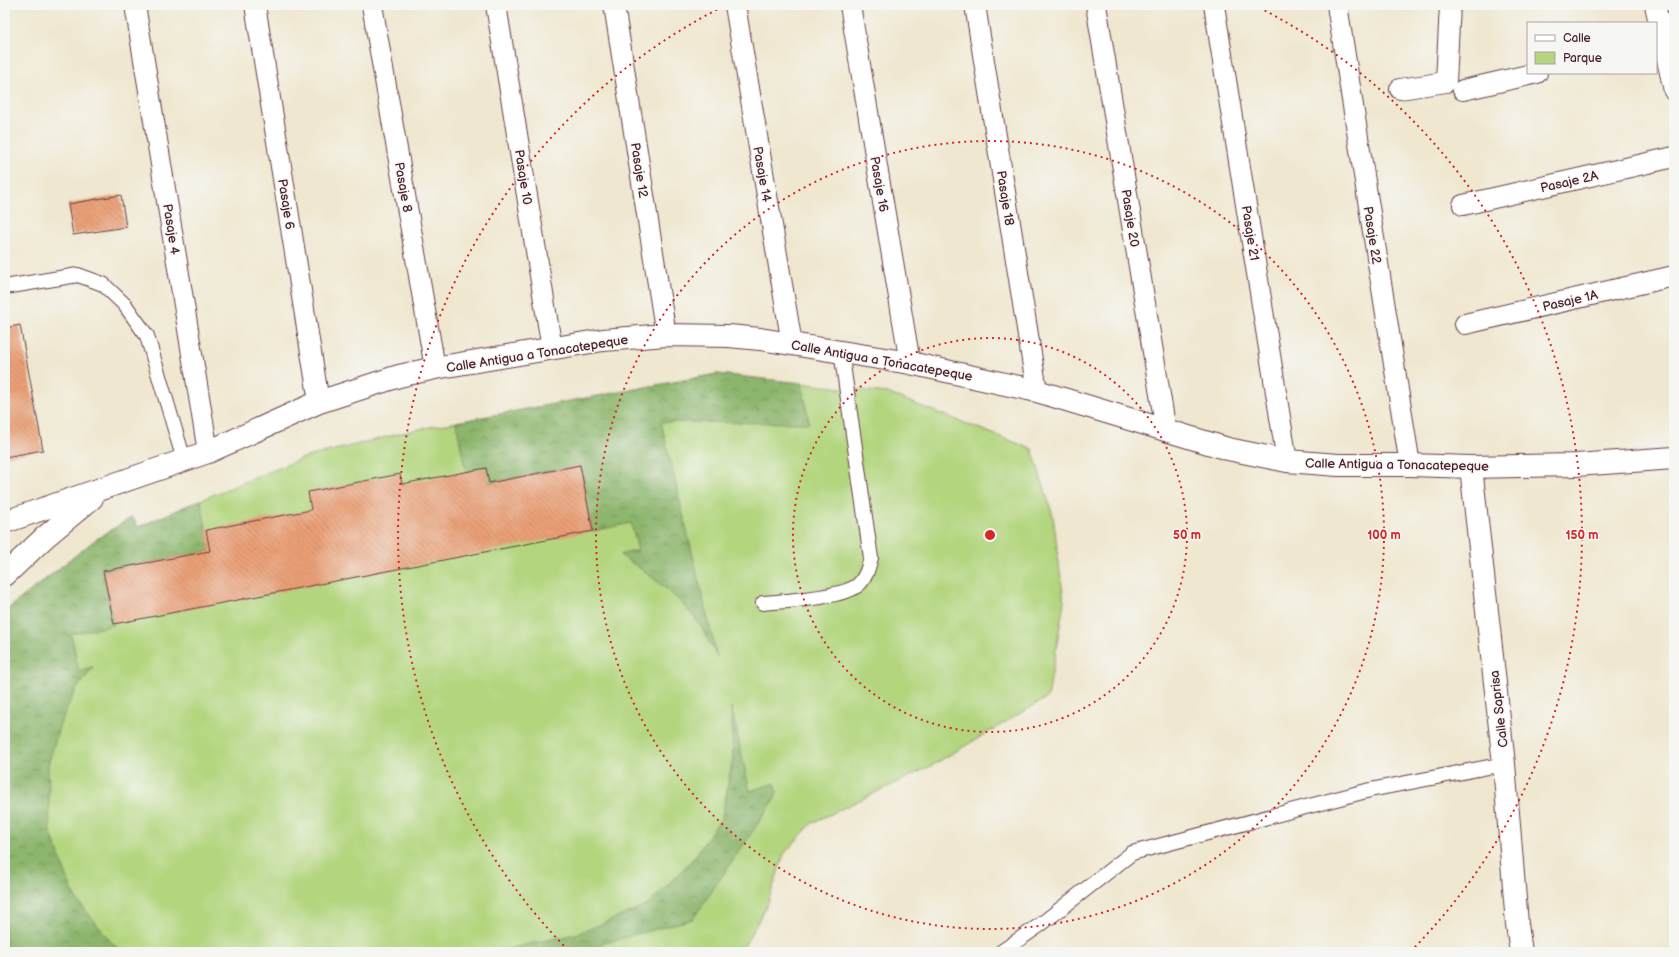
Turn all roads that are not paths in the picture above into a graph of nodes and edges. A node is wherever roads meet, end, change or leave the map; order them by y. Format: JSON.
{"nodes":[{"id":1,"x":135,"y":5,"type":"edge"},
{"id":2,"x":256,"y":5,"type":"edge"},
{"id":3,"x":372,"y":5,"type":"edge"},
{"id":4,"x":496,"y":5,"type":"edge"},
{"id":5,"x":614,"y":5,"type":"edge"},
{"id":6,"x":735,"y":5,"type":"edge"},
{"id":7,"x":850,"y":5,"type":"edge"},
{"id":8,"x":975,"y":5,"type":"edge"},
{"id":9,"x":1096,"y":5,"type":"edge"},
{"id":10,"x":1214,"y":5,"type":"edge"},
{"id":11,"x":1337,"y":5,"type":"edge"},
{"id":12,"x":1450,"y":5,"type":"edge"},
{"id":13,"x":1655,"y":5,"type":"edge"},
{"id":14,"x":1660,"y":45,"type":"edge"},
{"id":15,"x":1533,"y":74,"type":"edge"},
{"id":16,"x":1400,"y":89,"type":"dead end"},
{"id":17,"x":1462,"y":90,"type":"dead end"},
{"id":18,"x":1674,"y":91,"type":"edge"},
{"id":19,"x":1674,"y":157,"type":"edge"},
{"id":20,"x":1463,"y":205,"type":"dead end"},
{"id":21,"x":1674,"y":276,"type":"edge"},
{"id":22,"x":5,"y":287,"type":"edge"},
{"id":23,"x":1465,"y":324,"type":"dead end"},
{"id":24,"x":666,"y":335,"type":"junction"},
{"id":25,"x":792,"y":344,"type":"junction"},
{"id":26,"x":552,"y":349,"type":"junction"},
{"id":27,"x":841,"y":351,"type":"junction"},
{"id":28,"x":910,"y":363,"type":"junction"},
{"id":29,"x":435,"y":368,"type":"junction"},
{"id":30,"x":1037,"y":391,"type":"junction"},
{"id":31,"x":319,"y":402,"type":"junction"},
{"id":32,"x":1166,"y":431,"type":"junction"},
{"id":33,"x":208,"y":452,"type":"junction"},
{"id":34,"x":1674,"y":458,"type":"edge"},
{"id":35,"x":184,"y":460,"type":"junction"},
{"id":36,"x":1288,"y":461,"type":"junction"},
{"id":37,"x":1410,"y":464,"type":"junction"},
{"id":38,"x":1471,"y":467,"type":"junction"},
{"id":39,"x":103,"y":489,"type":"junction"},
{"id":40,"x":5,"y":522,"type":"edge"},
{"id":41,"x":5,"y":576,"type":"edge"},
{"id":42,"x":763,"y":603,"type":"dead end"},
{"id":43,"x":1504,"y":764,"type":"junction"},
{"id":44,"x":1001,"y":952,"type":"edge"},
{"id":45,"x":1521,"y":952,"type":"edge"}],
"edges":[{"from":1,"to":33,"type":"street","name":"Pasaje 4"},
{"from":2,"to":31,"type":"street","name":"Pasaje 6"},
{"from":3,"to":29,"type":"street","name":"Pasaje 8"},
{"from":4,"to":26,"type":"street","name":"Pasaje 10"},
{"from":5,"to":24,"type":"street","name":"Pasaje 12"},
{"from":6,"to":25,"type":"street","name":"Pasaje 14"},
{"from":7,"to":28,"type":"street","name":"Pasaje 16"},
{"from":8,"to":30,"type":"street","name":"Pasaje 18"},
{"from":9,"to":32,"type":"street","name":"Pasaje 20"},
{"from":10,"to":36,"type":"street","name":"Pasaje 21"},
{"from":11,"to":37,"type":"street","name":"Pasaje 22"},
{"from":12,"to":16,"type":"street"},
{"from":13,"to":14,"type":"street"},
{"from":14,"to":18,"type":"street"},
{"from":15,"to":17,"type":"street"},
{"from":19,"to":20,"type":"street","name":"Pasaje 2A"},
{"from":21,"to":23,"type":"street","name":"Pasaje 1A"},
{"from":22,"to":35,"type":"lane"},
{"from":24,"to":25,"type":"street","name":"Calle Antigua a Tonacatepeque"},
{"from":24,"to":26,"type":"street","name":"Calle Antigua a Tonacatepeque"},
{"from":25,"to":27,"type":"street","name":"Calle Antigua a Tonacatepeque"},
{"from":26,"to":29,"type":"street","name":"Calle Antigua a Tonacatepeque"},
{"from":27,"to":28,"type":"street","name":"Calle Antigua a Tonacatepeque"},
{"from":27,"to":42,"type":"lane"},
{"from":28,"to":30,"type":"street","name":"Calle Antigua a Tonacatepeque"},
{"from":29,"to":31,"type":"street","name":"Calle Antigua a Tonacatepeque"},
{"from":30,"to":32,"type":"street","name":"Calle Antigua a Tonacatepeque"},
{"from":31,"to":33,"type":"street","name":"Calle Antigua a Tonacatepeque"},
{"from":32,"to":36,"type":"street","name":"Calle Antigua a Tonacatepeque"},
{"from":33,"to":35,"type":"street","name":"Calle Antigua a Tonacatepeque"},
{"from":34,"to":38,"type":"street","name":"Calle Antigua a Tonacatepeque"},
{"from":35,"to":39,"type":"street","name":"Calle Antigua a Tonacatepeque"},
{"from":36,"to":37,"type":"street","name":"Calle Antigua a Tonacatepeque"},
{"from":37,"to":38,"type":"street","name":"Calle Antigua a Tonacatepeque"},
{"from":38,"to":43,"type":"street","name":"Calle Saprisa"},
{"from":39,"to":40,"type":"street","name":"Calle Antigua a Tonacatepeque"},
{"from":39,"to":41,"type":"street","name":"Calle Antigua a Tonacatepeque"},
{"from":43,"to":44,"type":"lane"},
{"from":43,"to":45,"type":"street","name":"Calle Saprisa"}]}
